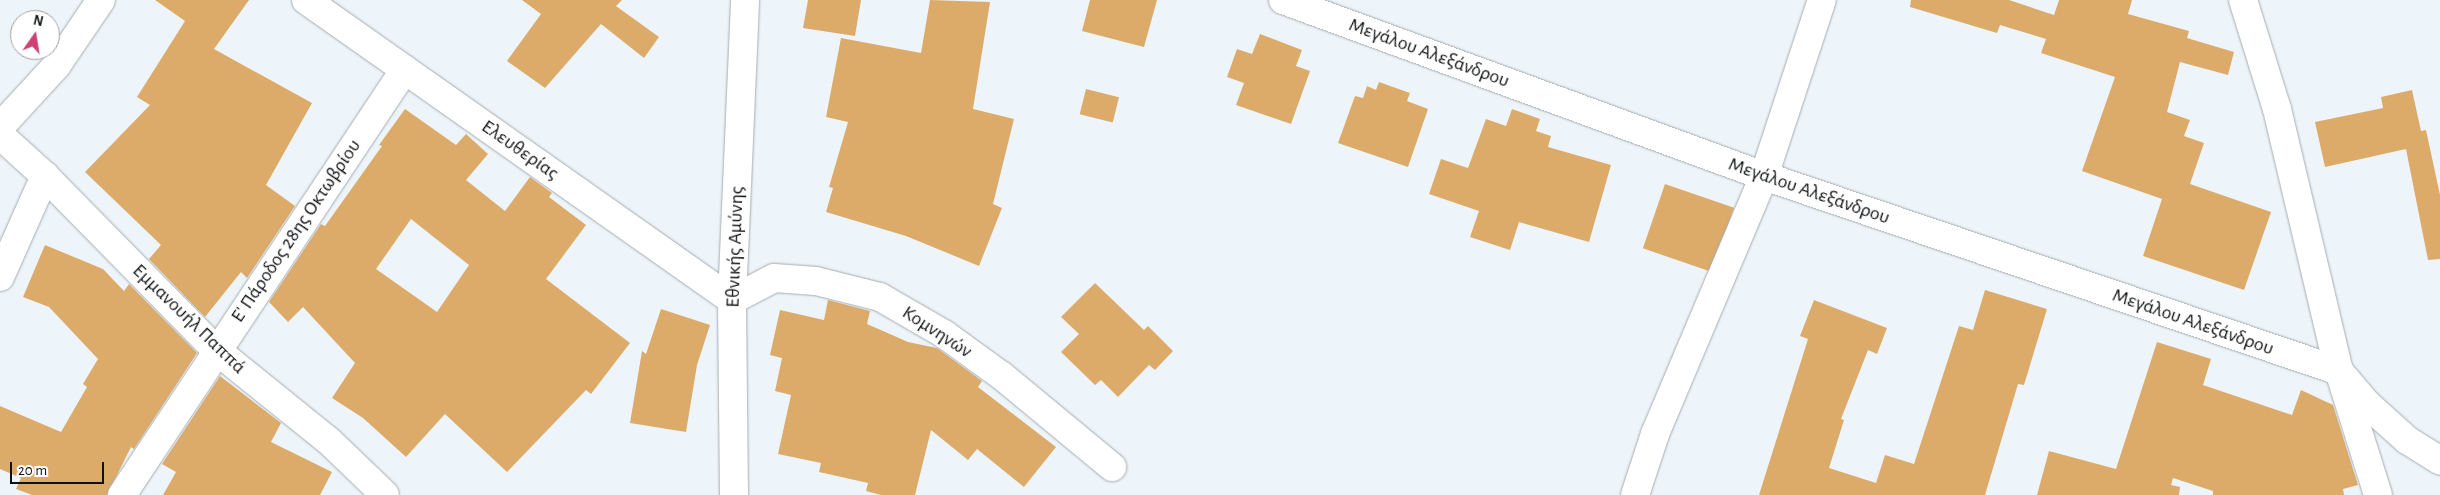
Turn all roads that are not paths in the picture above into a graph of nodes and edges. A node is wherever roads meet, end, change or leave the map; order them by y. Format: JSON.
{"nodes":[{"id":1,"x":101,"y":0,"type":"edge"},
{"id":2,"x":744,"y":0,"type":"edge"},
{"id":3,"x":1284,"y":0,"type":"edge"},
{"id":4,"x":1822,"y":0,"type":"edge"},
{"id":5,"x":2243,"y":0,"type":"edge"},
{"id":6,"x":308,"y":1,"type":"edge"},
{"id":7,"x":405,"y":68,"type":"junction"},
{"id":8,"x":0,"y":127,"type":"edge"},
{"id":9,"x":0,"y":135,"type":"edge"},
{"id":10,"x":45,"y":176,"type":"junction"},
{"id":11,"x":1764,"y":176,"type":"junction"},
{"id":12,"x":0,"y":277,"type":"edge"},
{"id":13,"x":732,"y":300,"type":"junction"},
{"id":14,"x":216,"y":350,"type":"junction"},
{"id":15,"x":2339,"y":372,"type":"junction"},
{"id":16,"x":2440,"y":461,"type":"edge"},
{"id":17,"x":1112,"y":467,"type":"dead end"},
{"id":18,"x":122,"y":495,"type":"edge"},
{"id":19,"x":385,"y":495,"type":"edge"},
{"id":20,"x":734,"y":495,"type":"edge"},
{"id":21,"x":1635,"y":495,"type":"edge"},
{"id":22,"x":2378,"y":495,"type":"edge"}],
"edges":[{"from":1,"to":8,"type":"street"},
{"from":2,"to":13,"type":"street","name":"Εθνικής Αμύνης"},
{"from":3,"to":11,"type":"street","name":"Μεγάλου Αλεξάνδρου"},
{"from":4,"to":11,"type":"street"},
{"from":5,"to":15,"type":"street"},
{"from":6,"to":7,"type":"street","name":"Ελευθερίας"},
{"from":7,"to":13,"type":"street","name":"Ελευθερίας"},
{"from":7,"to":14,"type":"street","name":"Ε' Πάροδος 28ης Οκτωβρίου"},
{"from":9,"to":10,"type":"street","name":"Εμμανουήλ Παππά"},
{"from":10,"to":12,"type":"street"},
{"from":10,"to":14,"type":"street","name":"Εμμανουήλ Παππά"},
{"from":11,"to":15,"type":"street","name":"Μεγάλου Αλεξάνδρου"},
{"from":11,"to":21,"type":"street"},
{"from":13,"to":17,"type":"street","name":"Κομνηνών"},
{"from":13,"to":20,"type":"street","name":"Εθνικής Αμύνης"},
{"from":14,"to":18,"type":"street","name":"Ε' Πάροδος 28ης Οκτωβρίου"},
{"from":14,"to":19,"type":"street","name":"Εμμανουήλ Παππά"},
{"from":15,"to":16,"type":"street"},
{"from":15,"to":22,"type":"street"}]}
